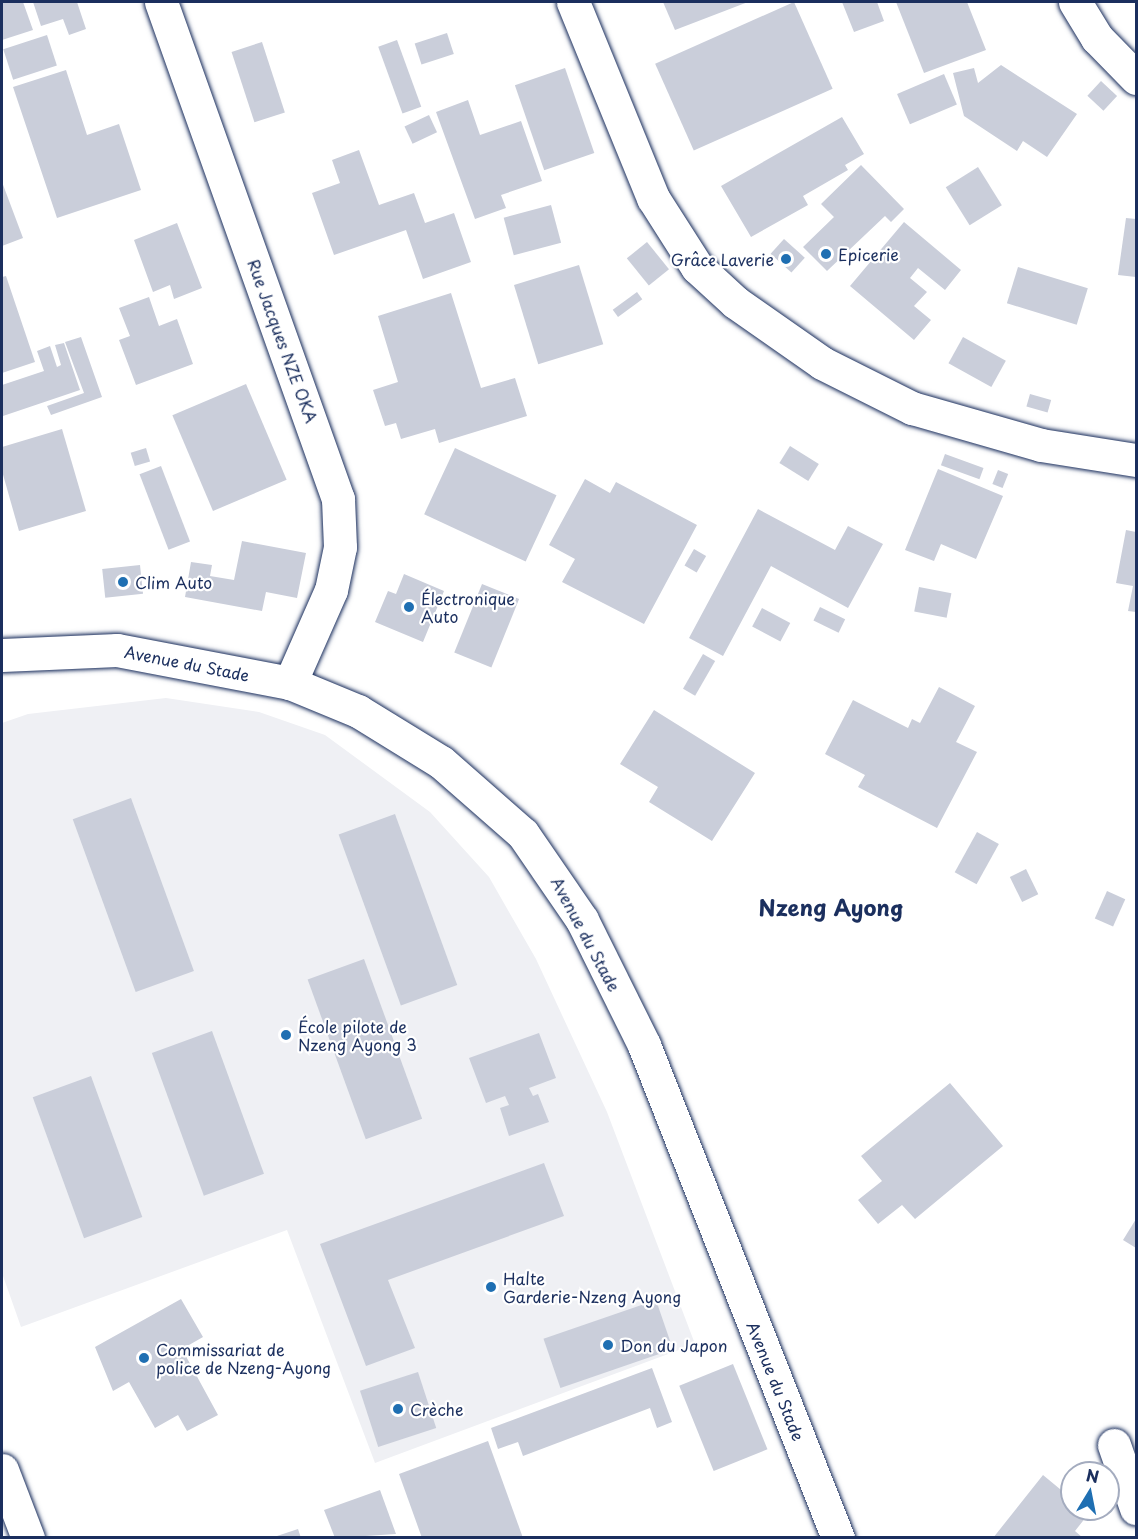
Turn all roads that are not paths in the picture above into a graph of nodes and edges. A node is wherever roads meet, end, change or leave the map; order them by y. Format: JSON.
{"nodes":[{"id":1,"x":161,"y":2,"type":"edge"},
{"id":2,"x":573,"y":2,"type":"edge"},
{"id":3,"x":1075,"y":2,"type":"edge"},
{"id":4,"x":1137,"y":78,"type":"edge"},
{"id":5,"x":1137,"y":460,"type":"edge"},
{"id":6,"x":2,"y":655,"type":"edge"},
{"id":7,"x":290,"y":683,"type":"junction"},
{"id":8,"x":1114,"y":1445,"type":"dead end"},
{"id":9,"x":2,"y":1470,"type":"edge"},
{"id":10,"x":1137,"y":1508,"type":"edge"},
{"id":11,"x":28,"y":1538,"type":"edge"},
{"id":12,"x":838,"y":1538,"type":"edge"}],
"edges":[{"from":1,"to":7,"type":"street","name":"Rue Jacques NZE OKA"},
{"from":2,"to":5,"type":"street"},
{"from":3,"to":4,"type":"street"},
{"from":6,"to":7,"type":"street","name":"Avenue du Stade"},
{"from":7,"to":12,"type":"street","name":"Avenue du Stade"},
{"from":8,"to":10,"type":"street"},
{"from":9,"to":11,"type":"street"}]}
